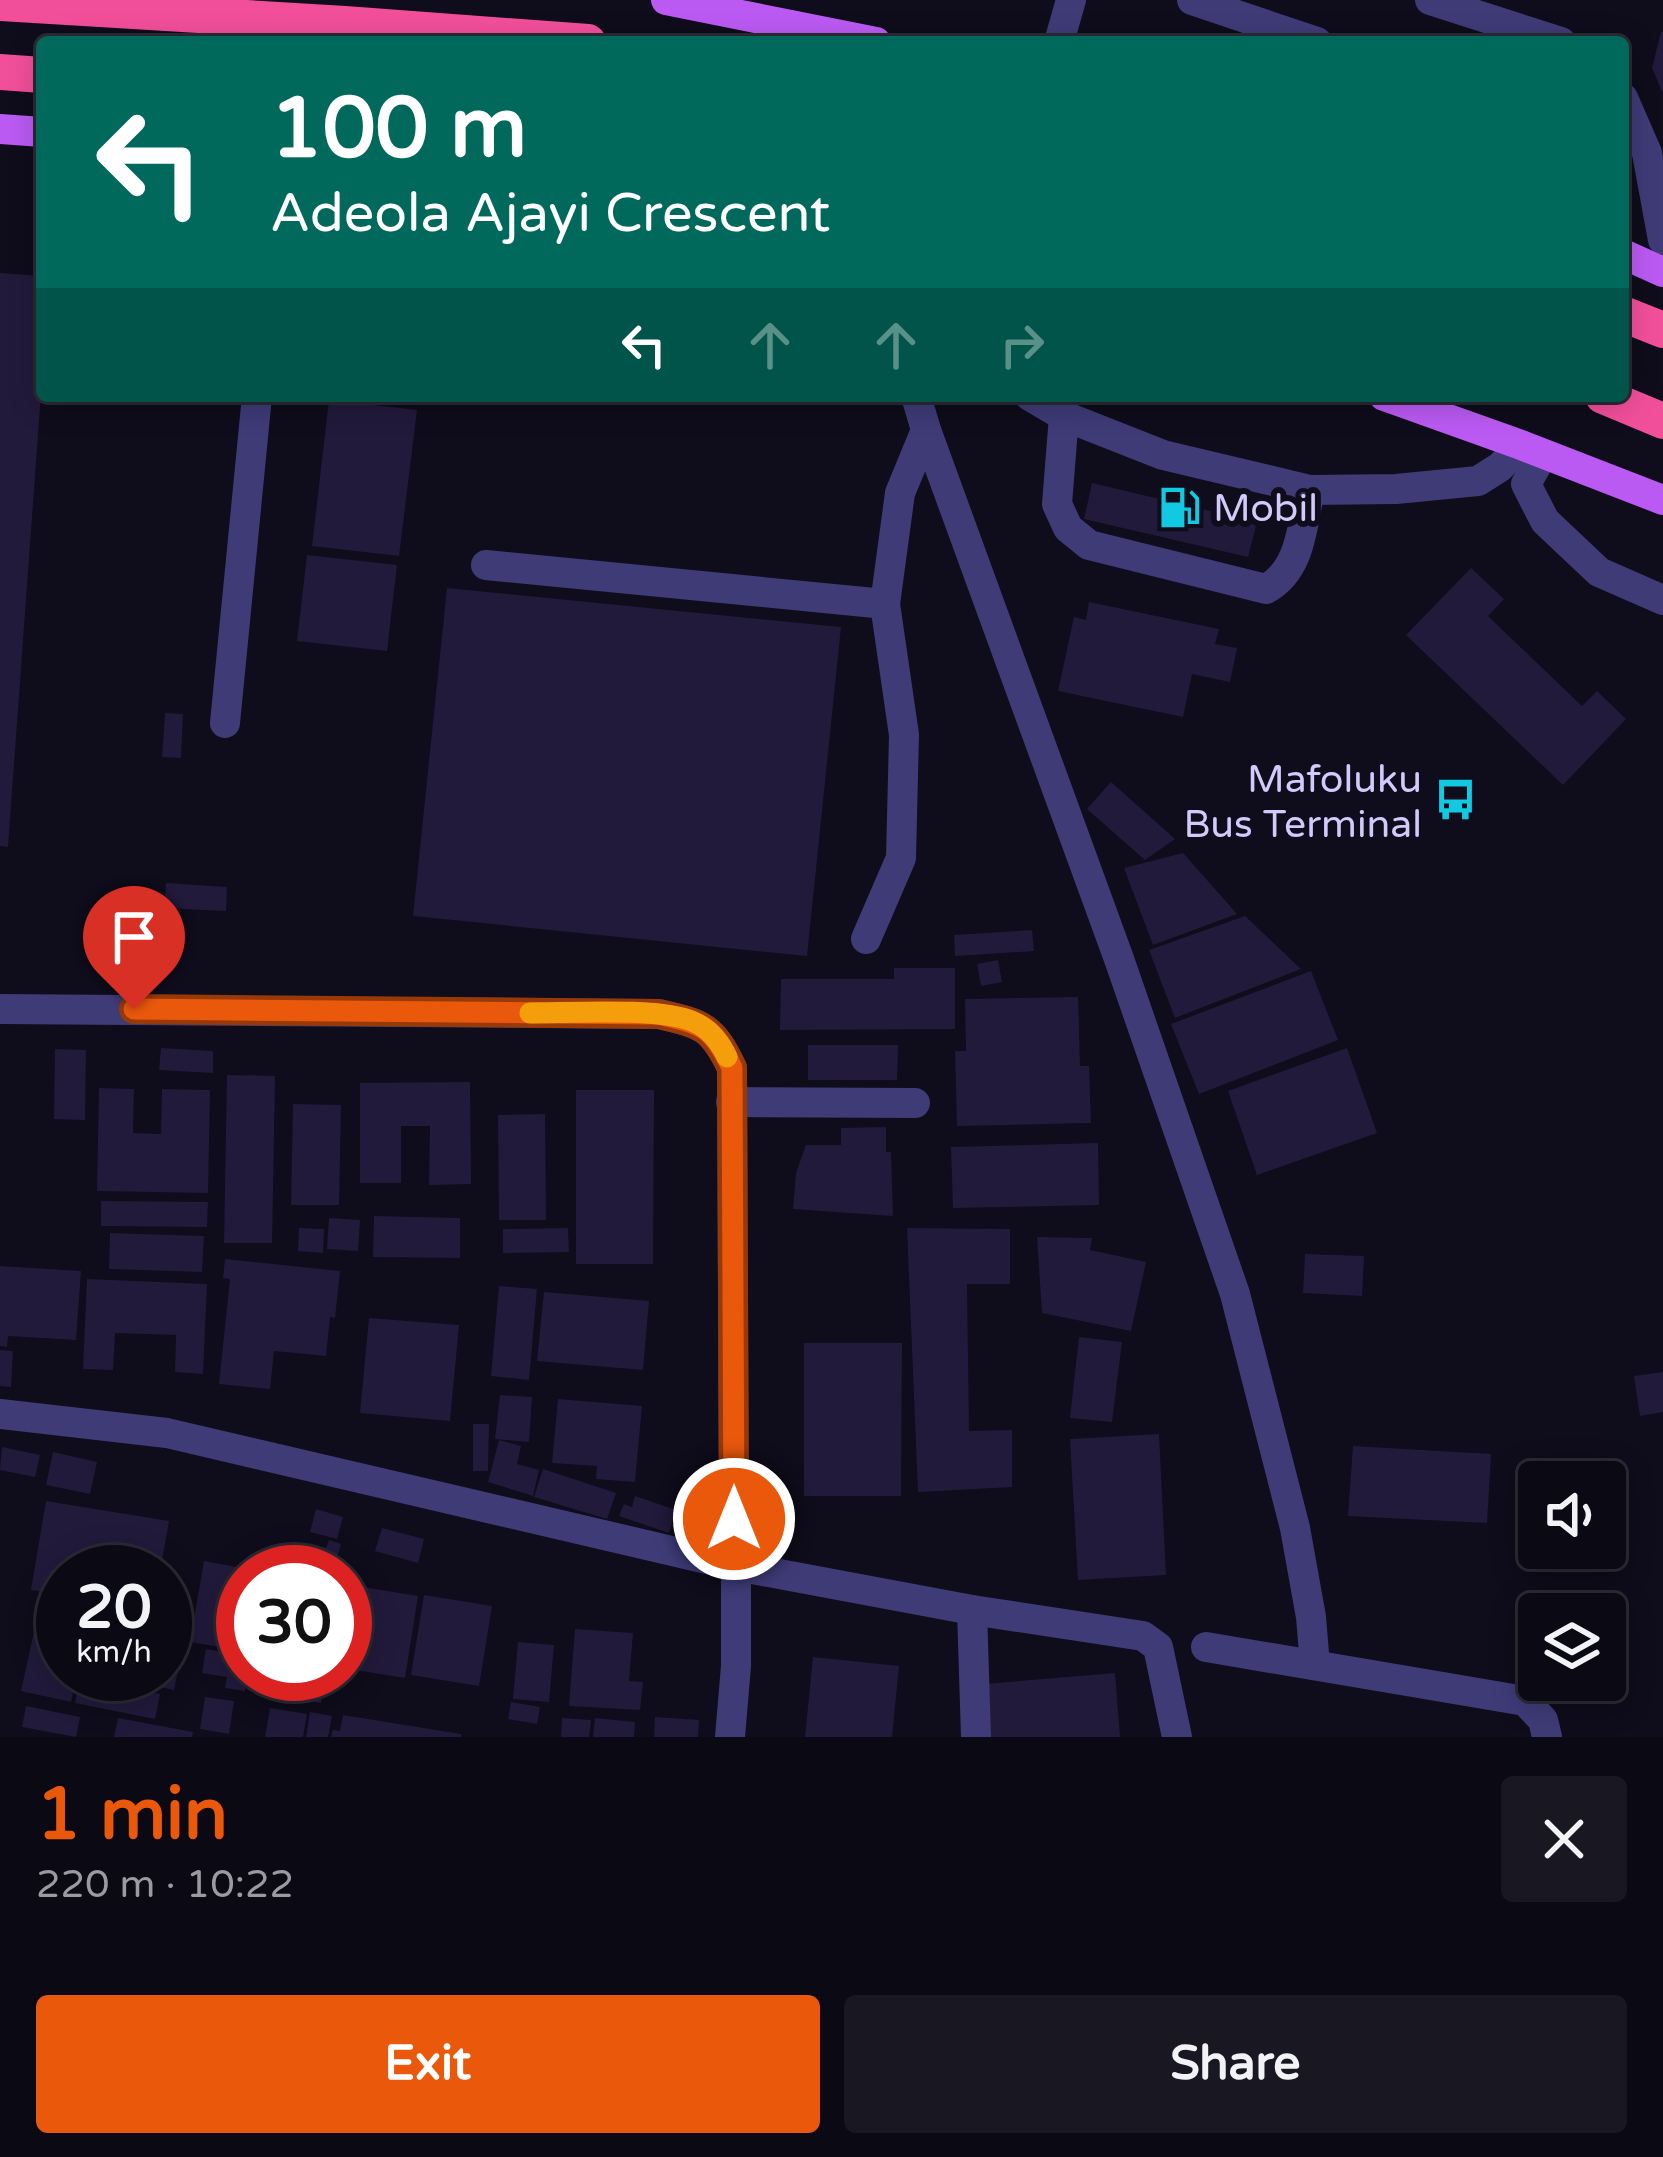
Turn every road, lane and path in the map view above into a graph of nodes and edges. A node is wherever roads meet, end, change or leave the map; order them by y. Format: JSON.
{"nodes":[{"id":1,"x":666,"y":0,"type":"edge"},
{"id":2,"x":1192,"y":0,"type":"edge"},
{"id":3,"x":1430,"y":0,"type":"edge"},
{"id":4,"x":678,"y":1,"type":"edge"},
{"id":5,"x":1078,"y":1,"type":"edge"},
{"id":6,"x":0,"y":3,"type":"edge"},
{"id":7,"x":498,"y":36,"type":"edge"},
{"id":8,"x":847,"y":36,"type":"edge"},
{"id":9,"x":1062,"y":36,"type":"edge"},
{"id":10,"x":1299,"y":36,"type":"edge"},
{"id":11,"x":1542,"y":36,"type":"edge"},
{"id":12,"x":0,"y":72,"type":"edge"},
{"id":13,"x":36,"y":75,"type":"edge"},
{"id":14,"x":0,"y":129,"type":"edge"},
{"id":15,"x":36,"y":132,"type":"edge"},
{"id":16,"x":1635,"y":149,"type":"edge"},
{"id":17,"x":1663,"y":240,"type":"edge"},
{"id":18,"x":1629,"y":257,"type":"edge"},
{"id":19,"x":1663,"y":272,"type":"edge"},
{"id":20,"x":1629,"y":316,"type":"edge"},
{"id":21,"x":1663,"y":330,"type":"edge"},
{"id":22,"x":256,"y":402,"type":"edge"},
{"id":23,"x":918,"y":402,"type":"edge"},
{"id":24,"x":1040,"y":402,"type":"edge"},
{"id":25,"x":1401,"y":402,"type":"edge"},
{"id":26,"x":1617,"y":402,"type":"edge"},
{"id":27,"x":1064,"y":416,"type":"junction"},
{"id":28,"x":1663,"y":421,"type":"edge"},
{"id":29,"x":926,"y":430,"type":"junction"},
{"id":30,"x":1532,"y":449,"type":"junction"},
{"id":31,"x":1310,"y":490,"type":"junction"},
{"id":32,"x":1663,"y":500,"type":"edge"},
{"id":33,"x":486,"y":565,"type":"dead end"},
{"id":34,"x":1663,"y":600,"type":"edge"},
{"id":35,"x":885,"y":604,"type":"junction"},
{"id":36,"x":225,"y":723,"type":"dead end"},
{"id":37,"x":866,"y":939,"type":"dead end"},
{"id":38,"x":0,"y":1009,"type":"edge"},
{"id":39,"x":731,"y":1102,"type":"junction"},
{"id":40,"x":916,"y":1103,"type":"dead end"},
{"id":41,"x":0,"y":1414,"type":"edge"},
{"id":42,"x":734,"y":1519,"type":"dead end"},
{"id":43,"x":736,"y":1566,"type":"junction"},
{"id":44,"x":972,"y":1610,"type":"junction"},
{"id":45,"x":1206,"y":1647,"type":"dead end"},
{"id":46,"x":1315,"y":1666,"type":"junction"},
{"id":47,"x":730,"y":1737,"type":"edge"},
{"id":48,"x":976,"y":1737,"type":"edge"},
{"id":49,"x":1177,"y":1737,"type":"edge"},
{"id":50,"x":1546,"y":1737,"type":"edge"}],
"edges":[{"from":1,"to":4,"type":"main road"},
{"from":2,"to":10,"type":"street"},
{"from":3,"to":11,"type":"street"},
{"from":4,"to":8,"type":"main road"},
{"from":5,"to":9,"type":"street"},
{"from":6,"to":7,"type":"highway"},
{"from":12,"to":13,"type":"highway"},
{"from":14,"to":15,"type":"main road"},
{"from":16,"to":17,"type":"street"},
{"from":18,"to":19,"type":"main road"},
{"from":20,"to":21,"type":"highway"},
{"from":22,"to":36,"type":"street"},
{"from":23,"to":29,"type":"street"},
{"from":24,"to":27,"type":"street"},
{"from":25,"to":30,"type":"main road"},
{"from":26,"to":28,"type":"highway"},
{"from":27,"to":31,"type":"street"},
{"from":27,"to":31,"type":"street"},
{"from":29,"to":35,"type":"street"},
{"from":29,"to":46,"type":"street"},
{"from":30,"to":31,"type":"street"},
{"from":30,"to":32,"type":"main road"},
{"from":30,"to":34,"type":"street"},
{"from":33,"to":35,"type":"street"},
{"from":35,"to":37,"type":"street"},
{"from":38,"to":39,"type":"street"},
{"from":39,"to":40,"type":"street"},
{"from":39,"to":42,"type":"street"},
{"from":41,"to":43,"type":"street"},
{"from":43,"to":44,"type":"street"},
{"from":43,"to":47,"type":"street"},
{"from":44,"to":48,"type":"street"},
{"from":44,"to":49,"type":"street"},
{"from":45,"to":46,"type":"street"},
{"from":46,"to":50,"type":"street"}]}
